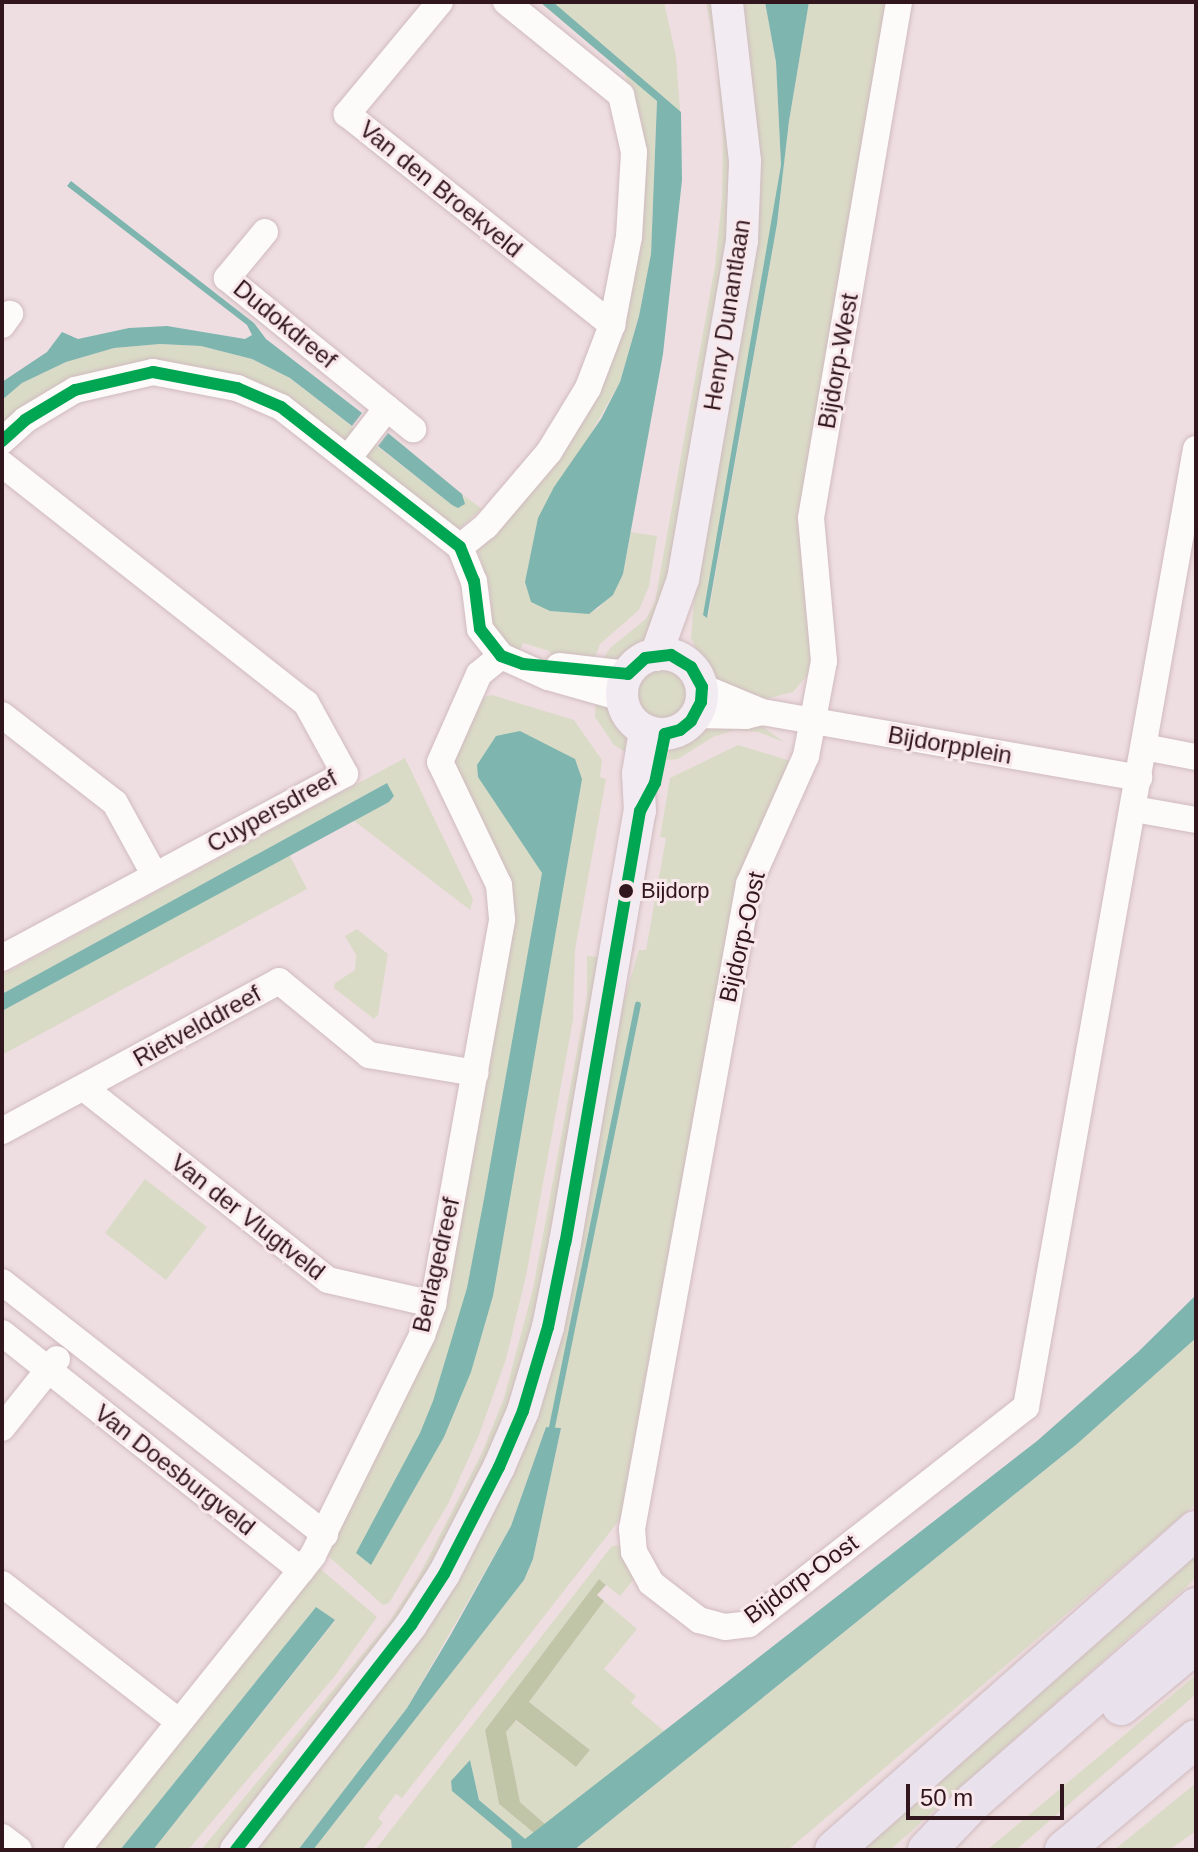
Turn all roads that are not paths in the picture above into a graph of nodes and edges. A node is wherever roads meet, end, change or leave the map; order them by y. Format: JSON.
{"nodes":[{"id":1,"x":440,"y":2,"type":"edge"},
{"id":2,"x":506,"y":2,"type":"edge"},
{"id":3,"x":727,"y":2,"type":"edge"},
{"id":4,"x":899,"y":2,"type":"edge"},
{"id":5,"x":265,"y":232,"type":"dead end"},
{"id":6,"x":612,"y":325,"type":"junction"},
{"id":7,"x":387,"y":408,"type":"junction"},
{"id":8,"x":413,"y":429,"type":"dead end"},
{"id":9,"x":2,"y":441,"type":"edge"},
{"id":10,"x":1196,"y":449,"type":"edge"},
{"id":11,"x":349,"y":457,"type":"junction"},
{"id":12,"x":2,"y":464,"type":"edge"},
{"id":13,"x":460,"y":547,"type":"junction"},
{"id":14,"x":512,"y":660,"type":"junction"},
{"id":15,"x":685,"y":680,"type":"junction"},
{"id":16,"x":625,"y":686,"type":"junction"},
{"id":17,"x":2,"y":715,"type":"edge"},
{"id":18,"x":812,"y":722,"type":"junction"},
{"id":19,"x":655,"y":732,"type":"junction"},
{"id":20,"x":1144,"y":747,"type":"junction"},
{"id":21,"x":1196,"y":757,"type":"edge"},
{"id":22,"x":1139,"y":778,"type":"junction"},
{"id":23,"x":1134,"y":809,"type":"junction"},
{"id":24,"x":1196,"y":820,"type":"edge"},
{"id":25,"x":154,"y":874,"type":"junction"},
{"id":26,"x":2,"y":958,"type":"edge"},
{"id":27,"x":475,"y":1073,"type":"junction"},
{"id":28,"x":84,"y":1088,"type":"junction"},
{"id":29,"x":2,"y":1131,"type":"edge"},
{"id":30,"x":2,"y":1282,"type":"edge"},
{"id":31,"x":433,"y":1304,"type":"junction"},
{"id":32,"x":2,"y":1333,"type":"edge"},
{"id":33,"x":73,"y":1339,"type":"junction"},
{"id":34,"x":48,"y":1370,"type":"junction"},
{"id":35,"x":2,"y":1428,"type":"edge"},
{"id":36,"x":1196,"y":1530,"type":"edge"},
{"id":37,"x":325,"y":1534,"type":"junction"},
{"id":38,"x":301,"y":1570,"type":"junction"},
{"id":39,"x":2,"y":1584,"type":"edge"},
{"id":40,"x":1196,"y":1607,"type":"edge"},
{"id":41,"x":1196,"y":1644,"type":"edge"},
{"id":42,"x":179,"y":1722,"type":"junction"},
{"id":43,"x":1196,"y":1739,"type":"edge"},
{"id":44,"x":2,"y":1837,"type":"edge"},
{"id":45,"x":19,"y":1850,"type":"edge"},
{"id":46,"x":77,"y":1850,"type":"edge"},
{"id":47,"x":236,"y":1850,"type":"edge"},
{"id":48,"x":834,"y":1850,"type":"edge"},
{"id":49,"x":927,"y":1850,"type":"edge"},
{"id":50,"x":950,"y":1850,"type":"edge"},
{"id":51,"x":1064,"y":1850,"type":"edge"}],
"edges":[{"from":1,"to":6,"type":"street","name":"Van den Broekveld"},
{"from":2,"to":6,"type":"street"},
{"from":3,"to":15,"type":"main road","name":"Henry Dunantlaan"},
{"from":4,"to":18,"type":"street","name":"Bijdorp-West"},
{"from":5,"to":7,"type":"street","name":"Dudokdreef"},
{"from":6,"to":13,"type":"street"},
{"from":7,"to":8,"type":"street","name":"Dudokdreef"},
{"from":7,"to":11,"type":"street"},
{"from":9,"to":11,"type":"street"},
{"from":10,"to":20,"type":"street"},
{"from":11,"to":13,"type":"street"},
{"from":12,"to":25,"type":"street","name":"Cuypersdreef"},
{"from":13,"to":14,"type":"street"},
{"from":14,"to":16,"type":"street"},
{"from":14,"to":27,"type":"street","name":"Berlagedreef"},
{"from":15,"to":16,"type":"main road"},
{"from":15,"to":18,"type":"street","name":"Bijdorpplein"},
{"from":15,"to":19,"type":"main road"},
{"from":16,"to":19,"type":"main road"},
{"from":17,"to":25,"type":"street"},
{"from":18,"to":22,"type":"street","name":"Bijdorpplein"},
{"from":18,"to":23,"type":"street","name":"Bijdorp-Oost"},
{"from":19,"to":47,"type":"main road"},
{"from":20,"to":21,"type":"street"},
{"from":20,"to":22,"type":"street"},
{"from":22,"to":23,"type":"street","name":"Bijdorp-Oost"},
{"from":23,"to":24,"type":"street"},
{"from":25,"to":26,"type":"street","name":"Cuypersdreef"},
{"from":27,"to":28,"type":"street","name":"Rietvelddreef"},
{"from":27,"to":31,"type":"street","name":"Berlagedreef"},
{"from":28,"to":29,"type":"street","name":"Rietvelddreef"},
{"from":28,"to":31,"type":"street","name":"Van der Vlugtveld"},
{"from":30,"to":33,"type":"street","name":"Van Doesburgveld"},
{"from":31,"to":37,"type":"street","name":"Berlagedreef"},
{"from":32,"to":34,"type":"street","name":"Van Doesburgveld"},
{"from":33,"to":34,"type":"street"},
{"from":33,"to":37,"type":"street","name":"Van Doesburgveld"},
{"from":34,"to":35,"type":"street"},
{"from":34,"to":38,"type":"street","name":"Van Doesburgveld"},
{"from":36,"to":48,"type":"highway"},
{"from":37,"to":38,"type":"street","name":"Berlagedreef"},
{"from":38,"to":42,"type":"street","name":"Berlagedreef"},
{"from":39,"to":42,"type":"street"},
{"from":40,"to":49,"type":"highway"},
{"from":41,"to":50,"type":"highway"},
{"from":42,"to":46,"type":"street","name":"Berlagedreef"},
{"from":43,"to":51,"type":"highway"},
{"from":44,"to":45,"type":"street"}]}
